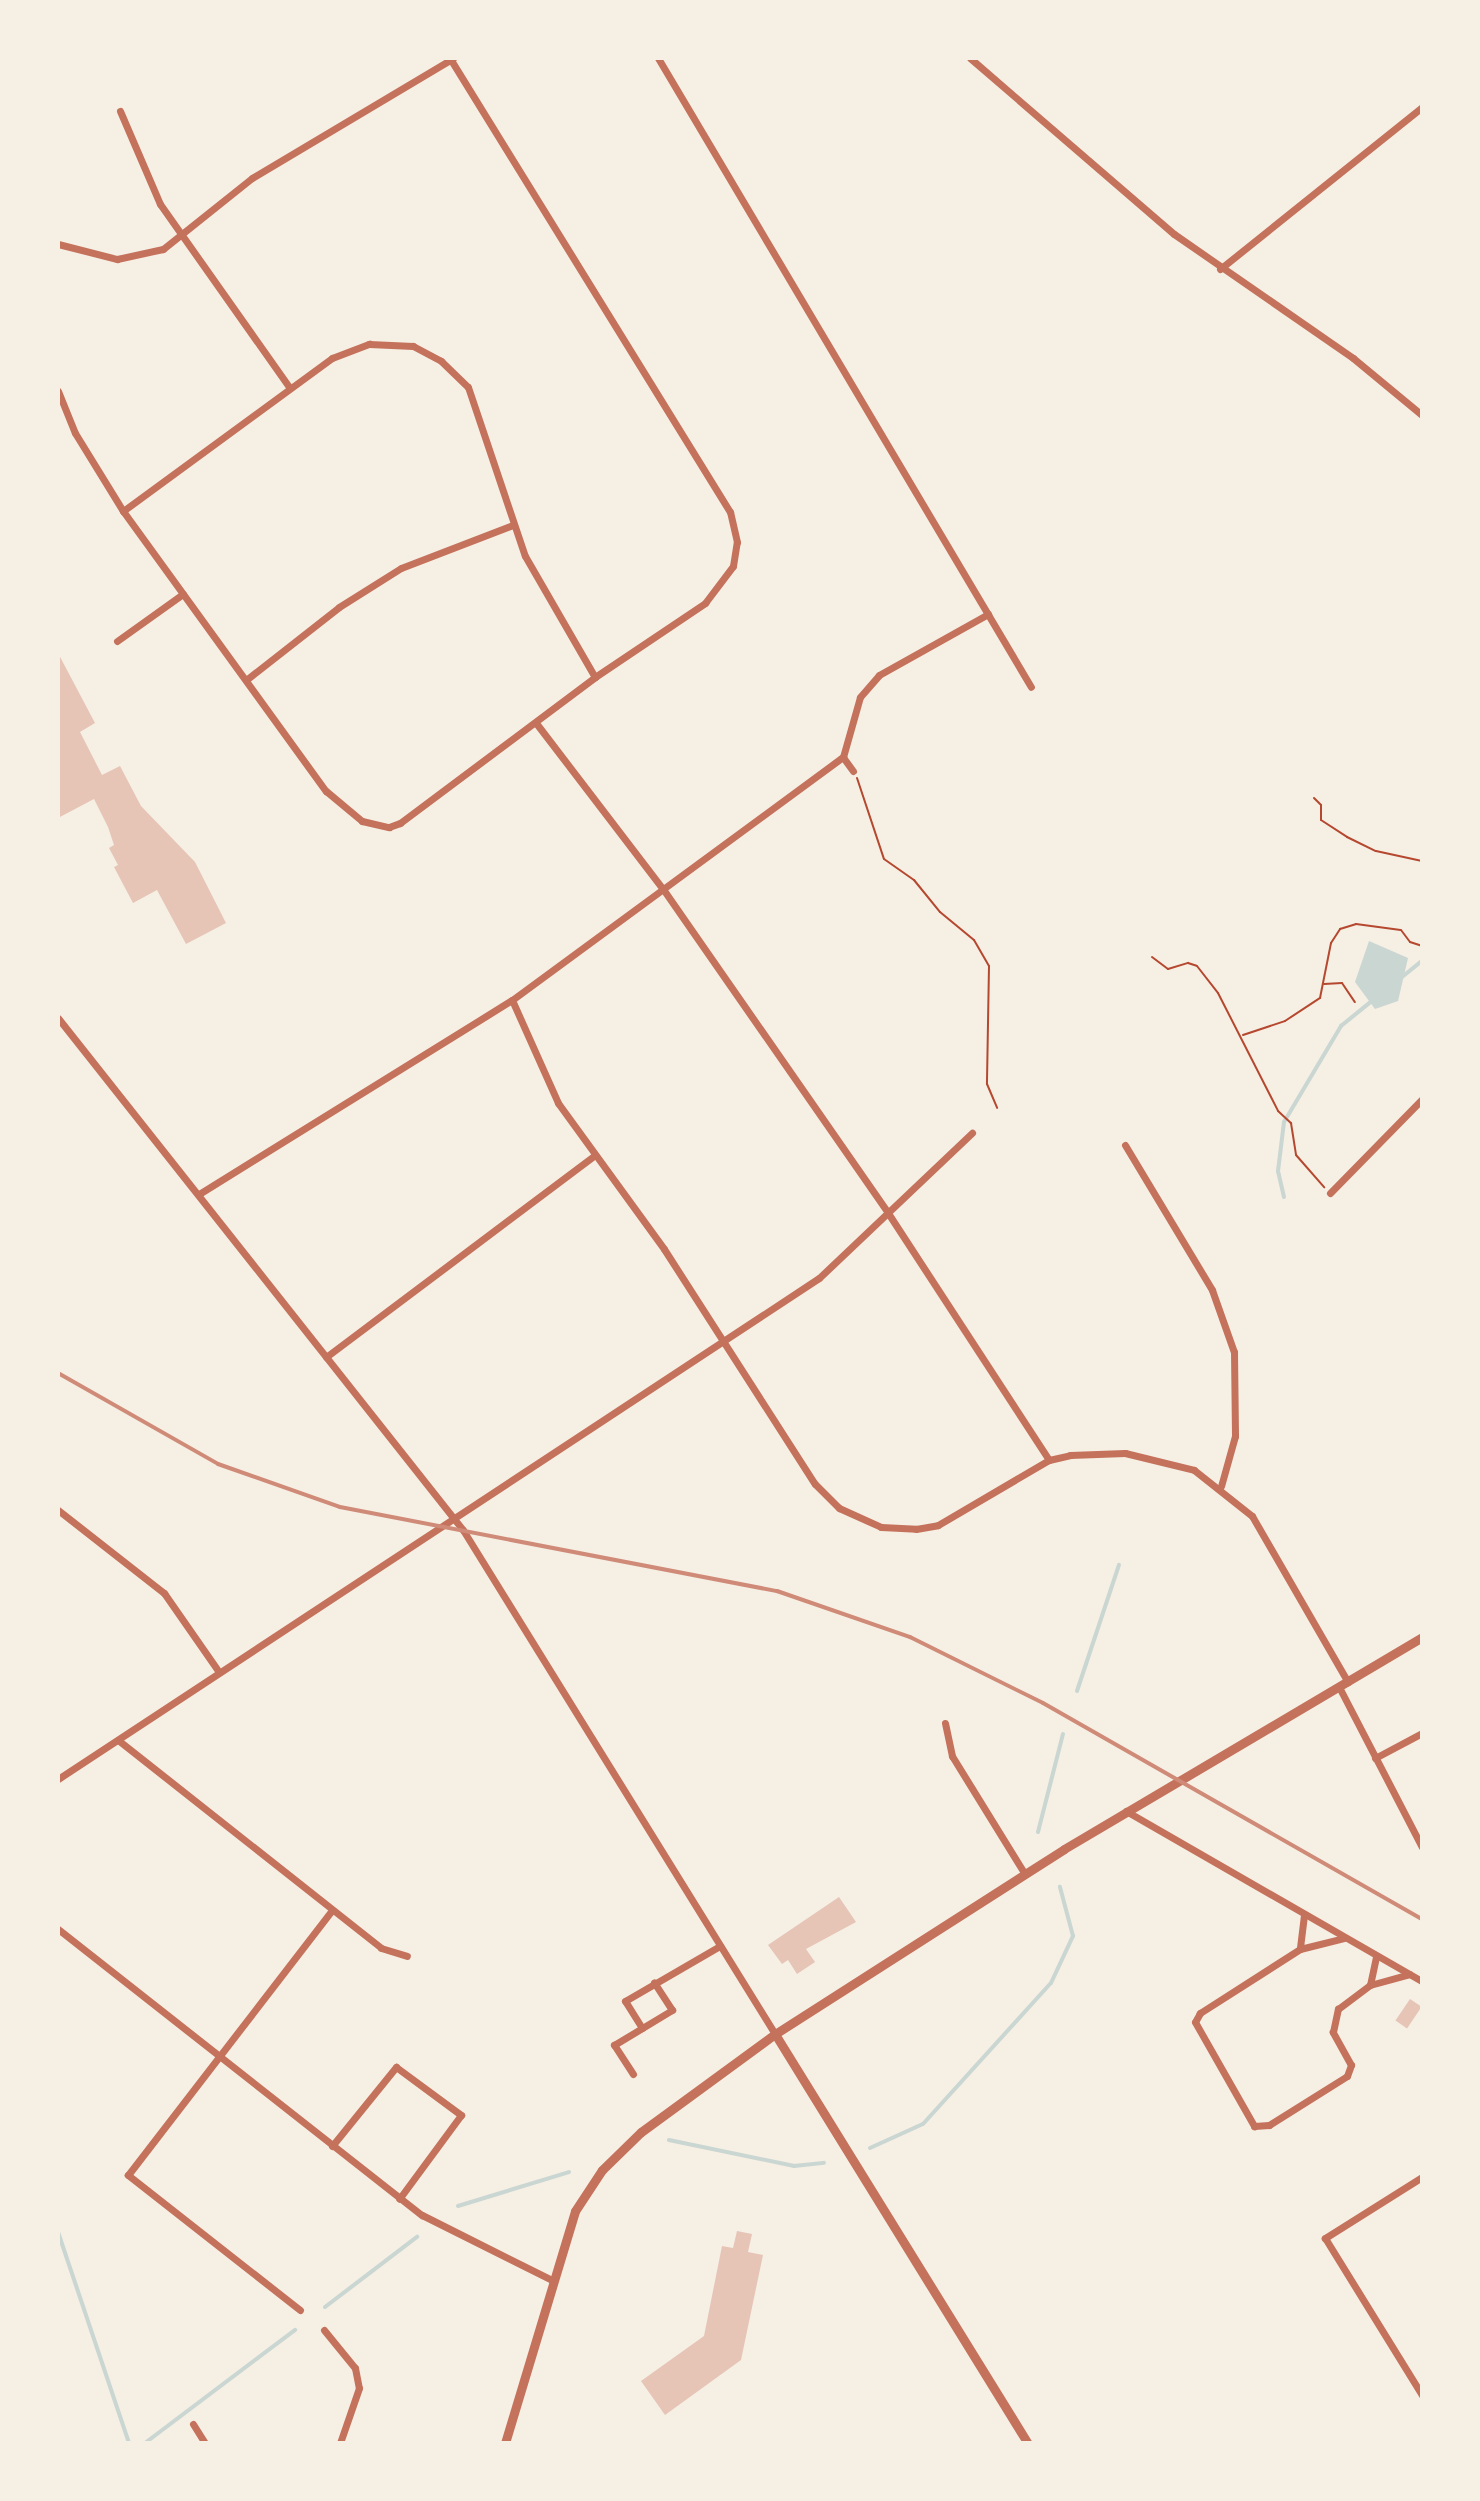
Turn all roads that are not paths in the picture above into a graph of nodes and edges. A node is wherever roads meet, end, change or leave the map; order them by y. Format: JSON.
{"nodes":[{"id":1,"x":658,"y":58,"type":"edge"},
{"id":2,"x":970,"y":58,"type":"edge"},
{"id":3,"x":452,"y":59,"type":"edge"},
{"id":4,"x":1422,"y":107,"type":"edge"},
{"id":5,"x":120,"y":111,"type":"dead end"},
{"id":6,"x":184,"y":238,"type":"junction"},
{"id":7,"x":58,"y":244,"type":"edge"},
{"id":8,"x":1220,"y":269,"type":"junction"},
{"id":9,"x":289,"y":387,"type":"junction"},
{"id":10,"x":58,"y":391,"type":"edge"},
{"id":11,"x":1422,"y":415,"type":"edge"},
{"id":12,"x":123,"y":511,"type":"junction"},
{"id":13,"x":513,"y":525,"type":"junction"},
{"id":14,"x":183,"y":594,"type":"junction"},
{"id":15,"x":988,"y":614,"type":"junction"},
{"id":16,"x":117,"y":641,"type":"dead end"},
{"id":17,"x":595,"y":677,"type":"junction"},
{"id":18,"x":246,"y":680,"type":"junction"},
{"id":19,"x":1031,"y":687,"type":"dead end"},
{"id":20,"x":536,"y":723,"type":"junction"},
{"id":21,"x":843,"y":757,"type":"junction"},
{"id":22,"x":853,"y":771,"type":"road end"},
{"id":23,"x":663,"y":889,"type":"junction"},
{"id":24,"x":512,"y":1000,"type":"junction"},
{"id":25,"x":58,"y":1018,"type":"edge"},
{"id":26,"x":1422,"y":1099,"type":"edge"},
{"id":27,"x":972,"y":1133,"type":"dead end"},
{"id":28,"x":1125,"y":1145,"type":"dead end"},
{"id":29,"x":595,"y":1155,"type":"junction"},
{"id":30,"x":1330,"y":1193,"type":"road end"},
{"id":31,"x":199,"y":1194,"type":"junction"},
{"id":32,"x":888,"y":1213,"type":"junction"},
{"id":33,"x":724,"y":1339,"type":"junction"},
{"id":34,"x":326,"y":1357,"type":"junction"},
{"id":35,"x":1049,"y":1460,"type":"junction"},
{"id":36,"x":1221,"y":1486,"type":"junction"},
{"id":37,"x":58,"y":1510,"type":"edge"},
{"id":38,"x":454,"y":1519,"type":"junction"},
{"id":39,"x":1422,"y":1637,"type":"edge"},
{"id":40,"x":219,"y":1672,"type":"junction"},
{"id":41,"x":1343,"y":1685,"type":"junction"},
{"id":42,"x":945,"y":1723,"type":"dead end"},
{"id":43,"x":1422,"y":1733,"type":"edge"},
{"id":44,"x":118,"y":1740,"type":"junction"},
{"id":45,"x":1375,"y":1758,"type":"junction"},
{"id":46,"x":58,"y":1779,"type":"edge"},
{"id":47,"x":1126,"y":1811,"type":"junction"},
{"id":48,"x":1422,"y":1847,"type":"edge"},
{"id":49,"x":1025,"y":1874,"type":"junction"},
{"id":50,"x":332,"y":1910,"type":"junction"},
{"id":51,"x":1304,"y":1915,"type":"junction"},
{"id":52,"x":58,"y":1929,"type":"edge"},
{"id":53,"x":1344,"y":1938,"type":"junction"},
{"id":54,"x":720,"y":1946,"type":"junction"},
{"id":55,"x":1300,"y":1949,"type":"junction"},
{"id":56,"x":407,"y":1956,"type":"dead end"},
{"id":57,"x":1376,"y":1956,"type":"junction"},
{"id":58,"x":1410,"y":1974,"type":"junction"},
{"id":59,"x":1422,"y":1981,"type":"edge"},
{"id":60,"x":654,"y":1982,"type":"junction"},
{"id":61,"x":1370,"y":1985,"type":"junction"},
{"id":62,"x":642,"y":2028,"type":"junction"},
{"id":63,"x":775,"y":2034,"type":"junction"},
{"id":64,"x":219,"y":2056,"type":"junction"},
{"id":65,"x":633,"y":2074,"type":"dead end"},
{"id":66,"x":332,"y":2146,"type":"junction"},
{"id":67,"x":1422,"y":2177,"type":"edge"},
{"id":68,"x":399,"y":2199,"type":"junction"},
{"id":69,"x":552,"y":2280,"type":"junction"},
{"id":70,"x":300,"y":2310,"type":"dead end"},
{"id":71,"x":324,"y":2330,"type":"dead end"},
{"id":72,"x":1422,"y":2395,"type":"edge"},
{"id":73,"x":193,"y":2424,"type":"dead end"},
{"id":74,"x":205,"y":2443,"type":"edge"},
{"id":75,"x":340,"y":2443,"type":"edge"},
{"id":76,"x":505,"y":2443,"type":"edge"},
{"id":77,"x":1028,"y":2443,"type":"edge"}],
"edges":[{"from":1,"to":15,"type":"street"},
{"from":2,"to":8,"type":"street"},
{"from":3,"to":6,"type":"street"},
{"from":3,"to":17,"type":"street"},
{"from":4,"to":8,"type":"street"},
{"from":5,"to":6,"type":"street"},
{"from":6,"to":7,"type":"street"},
{"from":6,"to":9,"type":"street"},
{"from":8,"to":11,"type":"street"},
{"from":9,"to":12,"type":"street"},
{"from":9,"to":13,"type":"street"},
{"from":10,"to":12,"type":"street"},
{"from":12,"to":14,"type":"street"},
{"from":13,"to":17,"type":"street"},
{"from":13,"to":18,"type":"street"},
{"from":14,"to":16,"type":"street"},
{"from":14,"to":18,"type":"street"},
{"from":15,"to":19,"type":"street"},
{"from":15,"to":21,"type":"street"},
{"from":17,"to":20,"type":"street"},
{"from":18,"to":20,"type":"street"},
{"from":20,"to":23,"type":"street"},
{"from":21,"to":22,"type":"street"},
{"from":21,"to":23,"type":"street"},
{"from":23,"to":24,"type":"street"},
{"from":23,"to":32,"type":"street"},
{"from":24,"to":29,"type":"street"},
{"from":24,"to":31,"type":"street"},
{"from":25,"to":31,"type":"street"},
{"from":26,"to":30,"type":"street"},
{"from":27,"to":32,"type":"street"},
{"from":28,"to":36,"type":"street"},
{"from":29,"to":33,"type":"street"},
{"from":29,"to":34,"type":"street"},
{"from":31,"to":34,"type":"street"},
{"from":32,"to":33,"type":"street"},
{"from":32,"to":35,"type":"street"},
{"from":33,"to":35,"type":"street"},
{"from":33,"to":38,"type":"street"},
{"from":34,"to":38,"type":"street"},
{"from":35,"to":36,"type":"street"},
{"from":36,"to":41,"type":"street"},
{"from":37,"to":40,"type":"street"},
{"from":38,"to":40,"type":"street"},
{"from":38,"to":54,"type":"street"},
{"from":39,"to":41,"type":"street"},
{"from":40,"to":44,"type":"street"},
{"from":41,"to":45,"type":"street"},
{"from":41,"to":47,"type":"street"},
{"from":42,"to":49,"type":"street"},
{"from":43,"to":45,"type":"street"},
{"from":44,"to":46,"type":"street"},
{"from":44,"to":50,"type":"street"},
{"from":45,"to":48,"type":"street"},
{"from":47,"to":49,"type":"street"},
{"from":47,"to":51,"type":"street"},
{"from":49,"to":63,"type":"street"},
{"from":50,"to":56,"type":"street"},
{"from":50,"to":64,"type":"street"},
{"from":51,"to":53,"type":"street"},
{"from":51,"to":55,"type":"street"},
{"from":52,"to":64,"type":"street"},
{"from":53,"to":55,"type":"street"},
{"from":53,"to":57,"type":"street"},
{"from":54,"to":60,"type":"street"},
{"from":54,"to":63,"type":"street"},
{"from":55,"to":61,"type":"street"},
{"from":57,"to":58,"type":"street"},
{"from":57,"to":61,"type":"street"},
{"from":58,"to":59,"type":"street"},
{"from":58,"to":61,"type":"street"},
{"from":60,"to":62,"type":"street"},
{"from":60,"to":62,"type":"street"},
{"from":62,"to":65,"type":"street"},
{"from":63,"to":69,"type":"street"},
{"from":63,"to":77,"type":"street"},
{"from":64,"to":66,"type":"street"},
{"from":64,"to":70,"type":"street"},
{"from":66,"to":68,"type":"street"},
{"from":66,"to":68,"type":"street"},
{"from":67,"to":72,"type":"street"},
{"from":68,"to":69,"type":"street"},
{"from":69,"to":76,"type":"street"},
{"from":71,"to":75,"type":"street"},
{"from":73,"to":74,"type":"street"}]}
